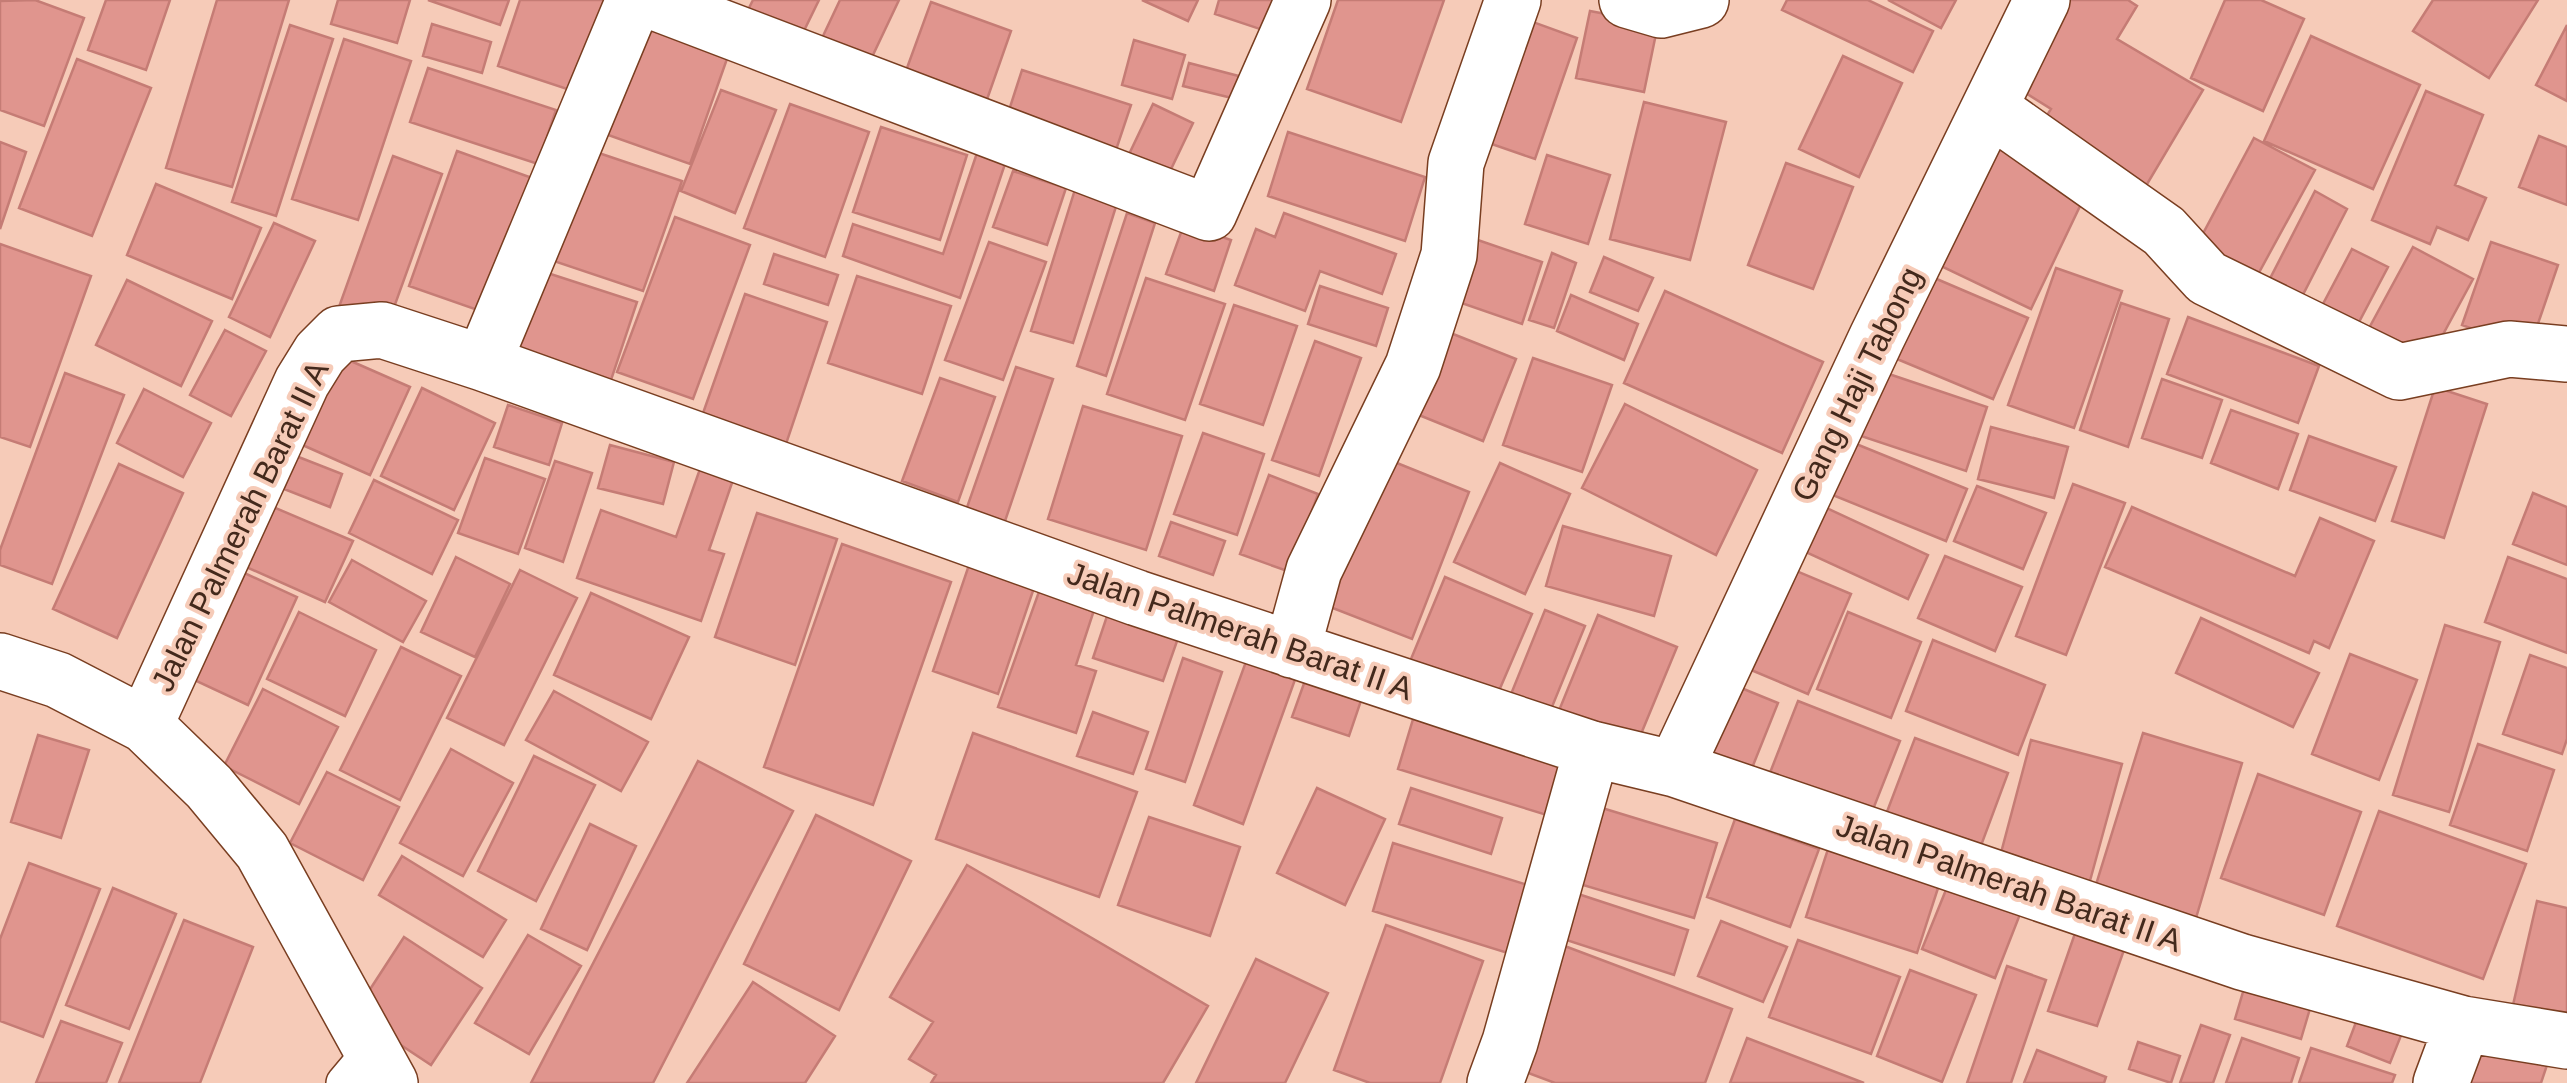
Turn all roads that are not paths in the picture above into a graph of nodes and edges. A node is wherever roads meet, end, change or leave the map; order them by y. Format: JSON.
{"nodes":[{"id":1,"x":634,"y":0,"type":"edge"},
{"id":2,"x":648,"y":0,"type":"edge"},
{"id":3,"x":1303,"y":0,"type":"edge"},
{"id":4,"x":1513,"y":0,"type":"edge"},
{"id":5,"x":1626,"y":0,"type":"edge"},
{"id":6,"x":1701,"y":0,"type":"edge"},
{"id":7,"x":2042,"y":0,"type":"edge"},
{"id":8,"x":1990,"y":109,"type":"junction"},
{"id":9,"x":2567,"y":354,"type":"edge"},
{"id":10,"x":483,"y":363,"type":"junction"},
{"id":11,"x":1292,"y":650,"type":"junction"},
{"id":12,"x":0,"y":661,"type":"edge"},
{"id":13,"x":145,"y":725,"type":"junction"},
{"id":14,"x":1592,"y":749,"type":"junction"},
{"id":15,"x":1675,"y":769,"type":"junction"},
{"id":16,"x":2463,"y":1024,"type":"junction"},
{"id":17,"x":2567,"y":1041,"type":"edge"},
{"id":18,"x":368,"y":1072,"type":"edge"},
{"id":19,"x":1495,"y":1083,"type":"edge"},
{"id":20,"x":2441,"y":1083,"type":"edge"}],
"edges":[{"from":1,"to":10,"type":"street"},
{"from":2,"to":3,"type":"street"},
{"from":4,"to":11,"type":"street"},
{"from":5,"to":6,"type":"street"},
{"from":7,"to":8,"type":"street","name":"Gang Haji Tabong"},
{"from":8,"to":9,"type":"street"},
{"from":8,"to":15,"type":"street","name":"Gang Haji Tabong"},
{"from":10,"to":11,"type":"street","name":"Jalan Palmerah Barat II A"},
{"from":10,"to":13,"type":"street","name":"Jalan Palmerah Barat II A"},
{"from":11,"to":14,"type":"street","name":"Jalan Palmerah Barat II A"},
{"from":12,"to":13,"type":"street"},
{"from":13,"to":18,"type":"street"},
{"from":14,"to":15,"type":"street","name":"Jalan Palmerah Barat II A"},
{"from":14,"to":19,"type":"street"},
{"from":15,"to":16,"type":"street","name":"Jalan Palmerah Barat II A"},
{"from":16,"to":17,"type":"street","name":"Jalan Palmerah Barat II A"},
{"from":16,"to":20,"type":"street"}]}
